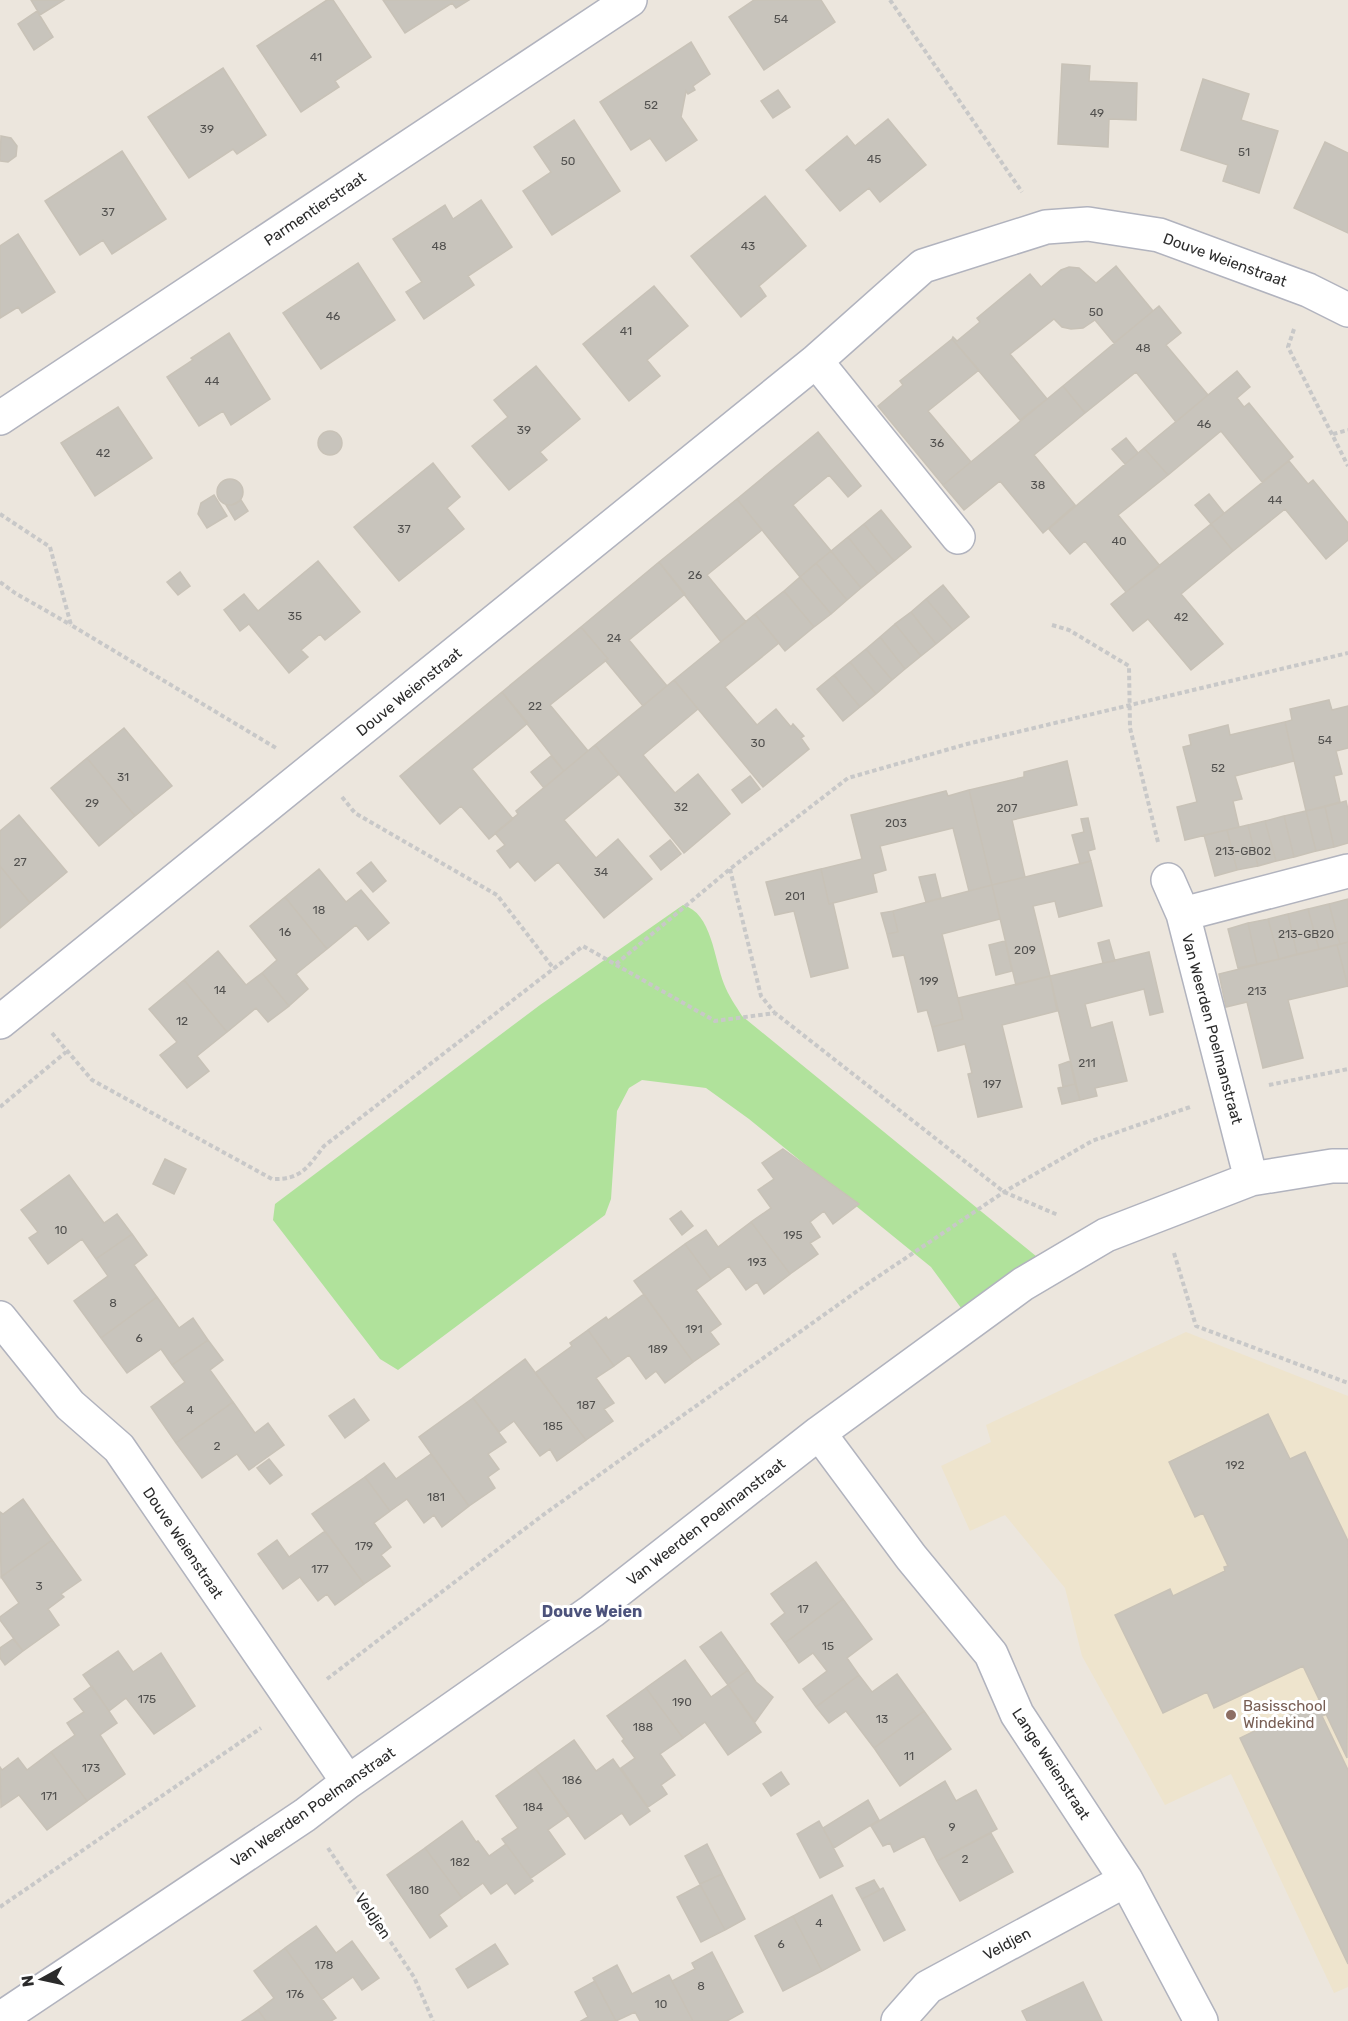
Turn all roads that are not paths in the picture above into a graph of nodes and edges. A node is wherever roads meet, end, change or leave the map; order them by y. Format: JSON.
{"nodes":[{"id":1,"x":630,"y":0,"type":"edge"},
{"id":2,"x":1348,"y":310,"type":"edge"},
{"id":3,"x":816,"y":361,"type":"junction"},
{"id":4,"x":0,"y":417,"type":"edge"},
{"id":5,"x":958,"y":537,"type":"dead end"},
{"id":6,"x":1348,"y":871,"type":"edge"},
{"id":7,"x":1168,"y":880,"type":"road end"},
{"id":8,"x":1183,"y":914,"type":"junction"},
{"id":9,"x":0,"y":1022,"type":"edge"},
{"id":10,"x":1348,"y":1166,"type":"edge"},
{"id":11,"x":1251,"y":1179,"type":"junction"},
{"id":12,"x":0,"y":1318,"type":"edge"},
{"id":13,"x":819,"y":1433,"type":"junction"},
{"id":14,"x":348,"y":1782,"type":"junction"},
{"id":15,"x":1126,"y":1880,"type":"junction"},
{"id":16,"x":7,"y":2018,"type":"edge"},
{"id":17,"x":898,"y":2021,"type":"edge"},
{"id":18,"x":1201,"y":2021,"type":"edge"}],
"edges":[{"from":1,"to":4,"type":"street","name":"Parmentierstraat"},
{"from":2,"to":3,"type":"street","name":"Douve Weienstraat"},
{"from":3,"to":5,"type":"street"},
{"from":3,"to":9,"type":"street","name":"Douve Weienstraat"},
{"from":6,"to":8,"type":"street"},
{"from":7,"to":8,"type":"street","name":"Van Weerden Poelmanstraat"},
{"from":8,"to":11,"type":"street","name":"Van Weerden Poelmanstraat"},
{"from":10,"to":11,"type":"street","name":"Van Weerden Poelmanstraat"},
{"from":11,"to":13,"type":"street","name":"Van Weerden Poelmanstraat"},
{"from":12,"to":14,"type":"street","name":"Douve Weienstraat"},
{"from":13,"to":14,"type":"street","name":"Van Weerden Poelmanstraat"},
{"from":13,"to":15,"type":"street","name":"Lange Weienstraat"},
{"from":14,"to":16,"type":"street","name":"Van Weerden Poelmanstraat"},
{"from":15,"to":17,"type":"street","name":"Veldjen"},
{"from":15,"to":18,"type":"street","name":"Lange Weienstraat"}]}
